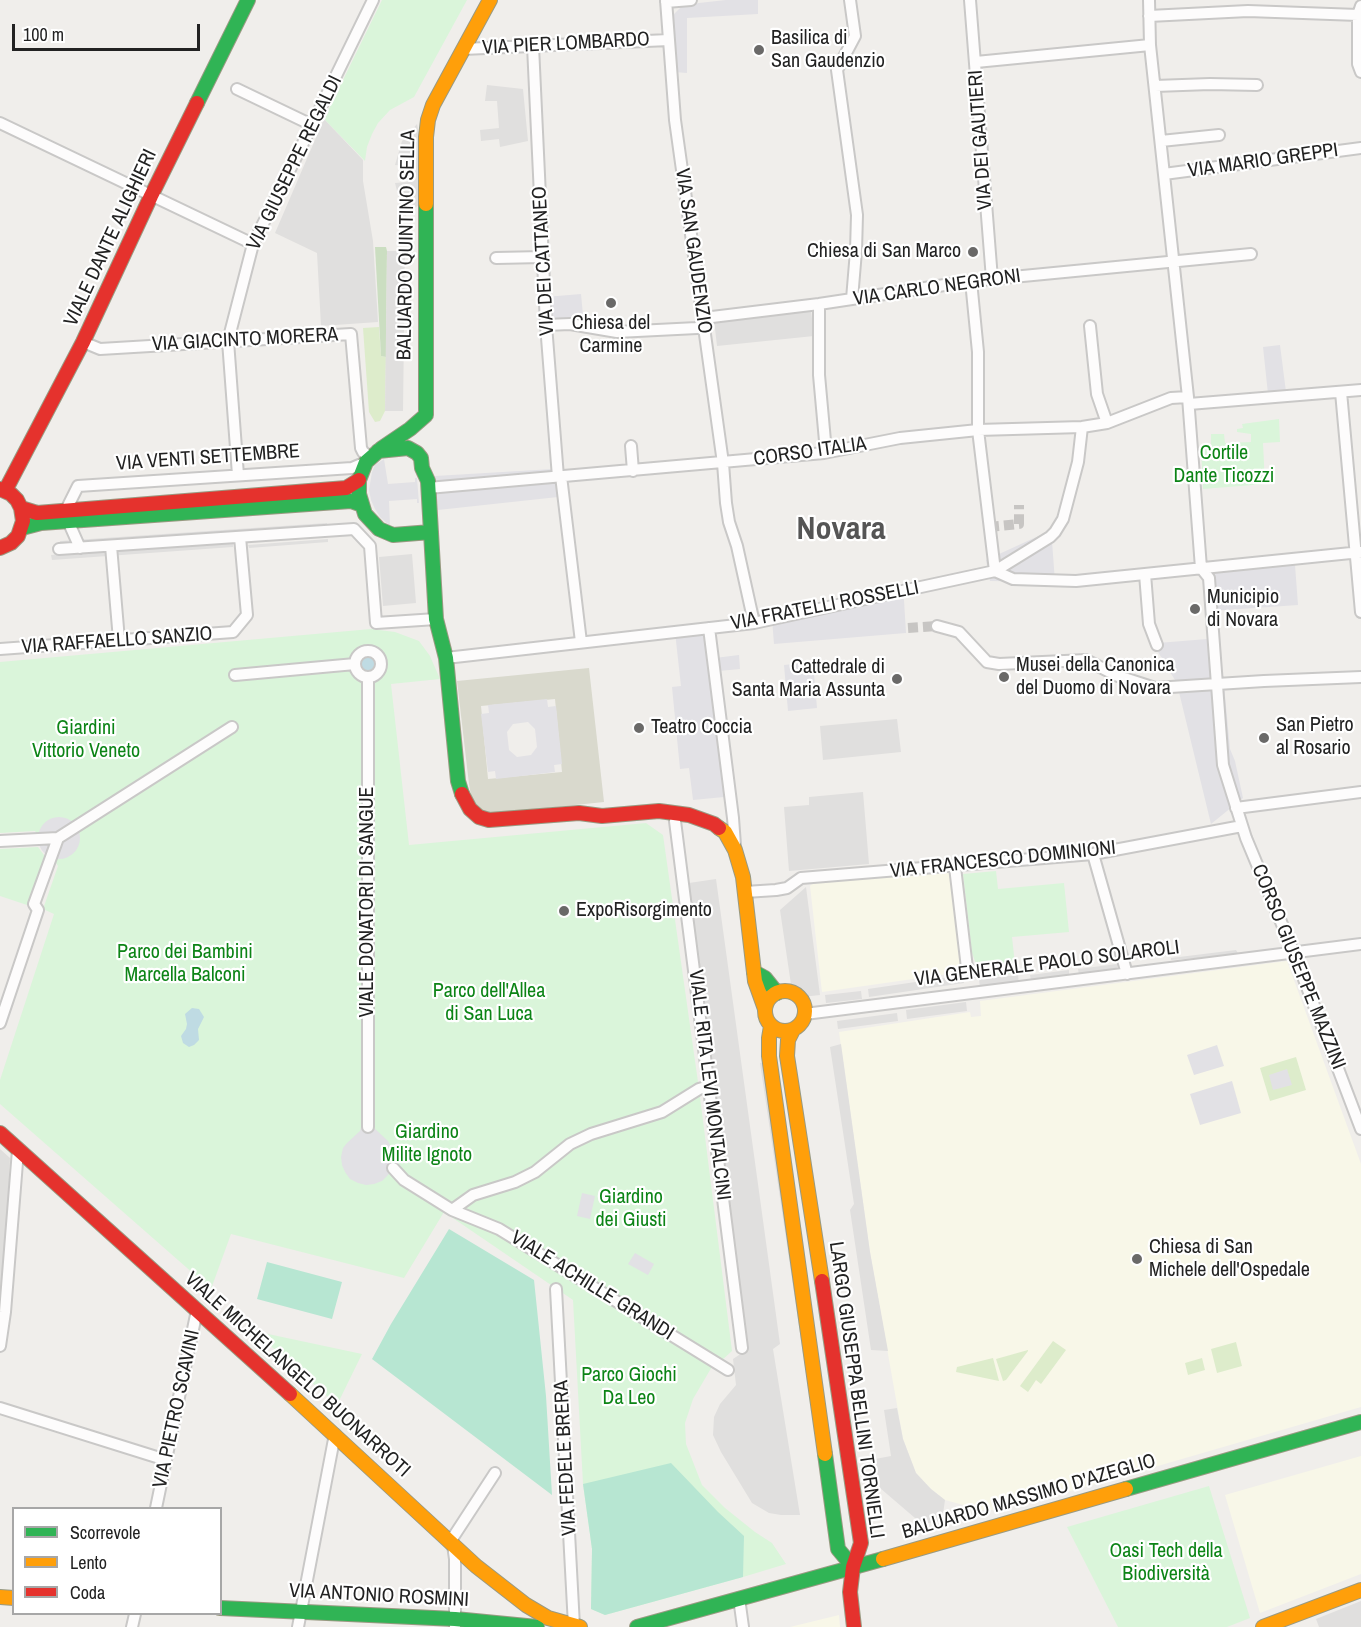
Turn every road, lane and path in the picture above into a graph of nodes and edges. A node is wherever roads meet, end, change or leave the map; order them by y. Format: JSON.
{"nodes":[{"id":1,"x":248,"y":0,"type":"edge"},
{"id":2,"x":490,"y":0,"type":"edge"},
{"id":3,"x":691,"y":0,"type":"edge"},
{"id":4,"x":850,"y":0,"type":"edge"},
{"id":5,"x":970,"y":0,"type":"edge"},
{"id":6,"x":1149,"y":0,"type":"edge"},
{"id":7,"x":666,"y":1,"type":"edge"},
{"id":8,"x":368,"y":2,"type":"edge"},
{"id":9,"x":1360,"y":11,"type":"edge"},
{"id":10,"x":1149,"y":16,"type":"junction"},
{"id":11,"x":669,"y":40,"type":"junction"},
{"id":12,"x":1147,"y":45,"type":"junction"},
{"id":13,"x":533,"y":46,"type":"junction"},
{"id":14,"x":463,"y":49,"type":"junction"},
{"id":15,"x":976,"y":62,"type":"junction"},
{"id":16,"x":1361,"y":72,"type":"edge"},
{"id":17,"x":1257,"y":85,"type":"dead end"},
{"id":18,"x":1155,"y":86,"type":"junction"},
{"id":19,"x":237,"y":89,"type":"dead end"},
{"id":20,"x":0,"y":123,"type":"edge"},
{"id":21,"x":312,"y":125,"type":"junction"},
{"id":22,"x":1219,"y":135,"type":"dead end"},
{"id":23,"x":1161,"y":141,"type":"junction"},
{"id":24,"x":1361,"y":148,"type":"edge"},
{"id":25,"x":1164,"y":174,"type":"junction"},
{"id":26,"x":152,"y":196,"type":"junction"},
{"id":27,"x":253,"y":244,"type":"junction"},
{"id":28,"x":1251,"y":255,"type":"dead end"},
{"id":29,"x":543,"y":257,"type":"junction"},
{"id":30,"x":496,"y":258,"type":"dead end"},
{"id":31,"x":1174,"y":261,"type":"junction"},
{"id":32,"x":992,"y":279,"type":"junction"},
{"id":33,"x":972,"y":281,"type":"junction"},
{"id":34,"x":852,"y":299,"type":"junction"},
{"id":35,"x":819,"y":304,"type":"junction"},
{"id":36,"x":703,"y":324,"type":"junction"},
{"id":37,"x":546,"y":325,"type":"junction"},
{"id":38,"x":1090,"y":326,"type":"dead end"},
{"id":39,"x":228,"y":341,"type":"junction"},
{"id":40,"x":83,"y":342,"type":"junction"},
{"id":41,"x":1361,"y":390,"type":"edge"},
{"id":42,"x":1341,"y":392,"type":"junction"},
{"id":43,"x":1189,"y":400,"type":"junction"},
{"id":44,"x":1107,"y":423,"type":"junction"},
{"id":45,"x":1082,"y":427,"type":"junction"},
{"id":46,"x":978,"y":430,"type":"junction"},
{"id":47,"x":631,"y":447,"type":"dead end"},
{"id":48,"x":825,"y":453,"type":"junction"},
{"id":49,"x":375,"y":454,"type":"junction"},
{"id":50,"x":723,"y":463,"type":"junction"},
{"id":51,"x":633,"y":471,"type":"junction"},
{"id":52,"x":238,"y":475,"type":"junction"},
{"id":53,"x":559,"y":477,"type":"junction"},
{"id":54,"x":359,"y":480,"type":"junction"},
{"id":55,"x":428,"y":488,"type":"junction"},
{"id":56,"x":2,"y":490,"type":"edge"},
{"id":57,"x":362,"y":505,"type":"junction"},
{"id":58,"x":21,"y":508,"type":"junction"},
{"id":59,"x":67,"y":515,"type":"junction"},
{"id":60,"x":22,"y":528,"type":"junction"},
{"id":61,"x":431,"y":532,"type":"junction"},
{"id":62,"x":240,"y":537,"type":"junction"},
{"id":63,"x":111,"y":546,"type":"junction"},
{"id":64,"x":0,"y":548,"type":"edge"},
{"id":65,"x":80,"y":548,"type":"junction"},
{"id":66,"x":58,"y":549,"type":"dead end"},
{"id":67,"x":1358,"y":553,"type":"edge"},
{"id":68,"x":1201,"y":568,"type":"junction"},
{"id":69,"x":995,"y":571,"type":"junction"},
{"id":70,"x":1145,"y":574,"type":"junction"},
{"id":71,"x":1361,"y":612,"type":"edge"},
{"id":72,"x":436,"y":619,"type":"junction"},
{"id":73,"x":754,"y":623,"type":"junction"},
{"id":74,"x":937,"y":626,"type":"tunnel mouth"},
{"id":75,"x":709,"y":628,"type":"junction"},
{"id":76,"x":119,"y":640,"type":"junction"},
{"id":77,"x":580,"y":642,"type":"junction"},
{"id":78,"x":1157,"y":645,"type":"dead end"},
{"id":79,"x":0,"y":649,"type":"edge"},
{"id":80,"x":446,"y":658,"type":"junction"},
{"id":81,"x":355,"y":664,"type":"junction"},
{"id":82,"x":235,"y":675,"type":"dead end"},
{"id":83,"x":368,"y":677,"type":"junction"},
{"id":84,"x":1361,"y":677,"type":"edge"},
{"id":85,"x":1217,"y":684,"type":"junction"},
{"id":86,"x":232,"y":727,"type":"dead end"},
{"id":87,"x":1361,"y":792,"type":"edge"},
{"id":88,"x":1235,"y":806,"type":"junction"},
{"id":89,"x":675,"y":821,"type":"dead end"},
{"id":90,"x":1242,"y":826,"type":"junction"},
{"id":91,"x":58,"y":838,"type":"junction"},
{"id":92,"x":0,"y":841,"type":"edge"},
{"id":93,"x":735,"y":850,"type":"junction"},
{"id":94,"x":1093,"y":854,"type":"junction"},
{"id":95,"x":955,"y":867,"type":"junction"},
{"id":96,"x":745,"y":892,"type":"junction"},
{"id":97,"x":1361,"y":944,"type":"edge"},
{"id":98,"x":1294,"y":953,"type":"junction"},
{"id":99,"x":968,"y":971,"type":"dead end"},
{"id":100,"x":754,"y":972,"type":"junction"},
{"id":101,"x":1127,"y":974,"type":"junction"},
{"id":102,"x":777,"y":993,"type":"junction"},
{"id":103,"x":765,"y":1009,"type":"junction"},
{"id":104,"x":805,"y":1014,"type":"junction"},
{"id":105,"x":0,"y":1023,"type":"edge"},
{"id":106,"x":771,"y":1026,"type":"junction"},
{"id":107,"x":793,"y":1030,"type":"junction"},
{"id":108,"x":710,"y":1081,"type":"junction"},
{"id":109,"x":368,"y":1127,"type":"dead end"},
{"id":110,"x":1361,"y":1129,"type":"edge"},
{"id":111,"x":0,"y":1133,"type":"edge"},
{"id":112,"x":18,"y":1149,"type":"junction"},
{"id":113,"x":393,"y":1168,"type":"dead end"},
{"id":114,"x":452,"y":1210,"type":"junction"},
{"id":115,"x":556,"y":1289,"type":"dead end"},
{"id":116,"x":197,"y":1310,"type":"junction"},
{"id":117,"x":0,"y":1346,"type":"edge"},
{"id":118,"x":742,"y":1348,"type":"dead end"},
{"id":119,"x":728,"y":1370,"type":"dead end"},
{"id":120,"x":0,"y":1408,"type":"edge"},
{"id":121,"x":1361,"y":1422,"type":"edge"},
{"id":122,"x":335,"y":1434,"type":"junction"},
{"id":123,"x":166,"y":1460,"type":"junction"},
{"id":124,"x":495,"y":1473,"type":"dead end"},
{"id":125,"x":156,"y":1507,"type":"edge"},
{"id":126,"x":856,"y":1512,"type":"junction"},
{"id":127,"x":834,"y":1515,"type":"junction"},
{"id":128,"x":452,"y":1543,"type":"junction"},
{"id":129,"x":853,"y":1567,"type":"junction"},
{"id":130,"x":1361,"y":1590,"type":"edge"},
{"id":131,"x":739,"y":1599,"type":"junction"},
{"id":132,"x":222,"y":1608,"type":"edge"},
{"id":133,"x":302,"y":1611,"type":"junction"},
{"id":134,"x":455,"y":1623,"type":"edge"},
{"id":135,"x":298,"y":1627,"type":"edge"},
{"id":136,"x":537,"y":1627,"type":"edge"},
{"id":137,"x":577,"y":1627,"type":"edge"},
{"id":138,"x":637,"y":1627,"type":"edge"},
{"id":139,"x":743,"y":1627,"type":"edge"},
{"id":140,"x":854,"y":1627,"type":"edge"},
{"id":141,"x":1263,"y":1627,"type":"edge"}],
"edges":[{"from":1,"to":26,"type":"street","name":"VIALE DANTE ALIGHIERI"},
{"from":2,"to":14,"type":"street","name":"BALUARDO QUINTINO SELLA"},
{"from":3,"to":7,"type":"street"},
{"from":4,"to":34,"type":"street"},
{"from":5,"to":15,"type":"street","name":"VIA DEI GAUTIERI"},
{"from":6,"to":10,"type":"street"},
{"from":7,"to":11,"type":"street","name":"VIA SAN GAUDENZIO"},
{"from":8,"to":21,"type":"street","name":"VIA GIUSEPPE REGALDI"},
{"from":9,"to":10,"type":"street"},
{"from":9,"to":16,"type":"street"},
{"from":10,"to":12,"type":"street"},
{"from":11,"to":13,"type":"street","name":"VIA PIER LOMBARDO"},
{"from":11,"to":36,"type":"street","name":"VIA SAN GAUDENZIO"},
{"from":12,"to":15,"type":"street"},
{"from":12,"to":18,"type":"street"},
{"from":13,"to":14,"type":"street","name":"VIA PIER LOMBARDO"},
{"from":13,"to":29,"type":"street","name":"VIA DEI CATTANEO"},
{"from":14,"to":49,"type":"street","name":"BALUARDO QUINTINO SELLA"},
{"from":15,"to":32,"type":"street","name":"VIA DEI GAUTIERI"},
{"from":17,"to":18,"type":"street"},
{"from":18,"to":23,"type":"street"},
{"from":19,"to":21,"type":"street"},
{"from":20,"to":26,"type":"street"},
{"from":21,"to":27,"type":"street","name":"VIA GIUSEPPE REGALDI"},
{"from":22,"to":23,"type":"street"},
{"from":23,"to":25,"type":"street"},
{"from":24,"to":25,"type":"street","name":"VIA MARIO GREPPI"},
{"from":25,"to":31,"type":"street"},
{"from":26,"to":27,"type":"street"},
{"from":26,"to":40,"type":"street","name":"VIALE DANTE ALIGHIERI"},
{"from":27,"to":39,"type":"street","name":"VIA GIUSEPPE REGALDI"},
{"from":28,"to":31,"type":"street","name":"VIA CARLO NEGRONI"},
{"from":29,"to":30,"type":"street"},
{"from":29,"to":37,"type":"street","name":"VIA DEI CATTANEO"},
{"from":31,"to":32,"type":"street","name":"VIA CARLO NEGRONI"},
{"from":31,"to":43,"type":"street"},
{"from":32,"to":33,"type":"street","name":"VIA CARLO NEGRONI"},
{"from":33,"to":34,"type":"street","name":"VIA CARLO NEGRONI"},
{"from":33,"to":46,"type":"street"},
{"from":34,"to":35,"type":"street","name":"VIA CARLO NEGRONI"},
{"from":35,"to":36,"type":"street","name":"VIA CARLO NEGRONI"},
{"from":35,"to":48,"type":"street"},
{"from":36,"to":37,"type":"street","name":"VIA CARLO NEGRONI"},
{"from":36,"to":50,"type":"street","name":"VIA SAN GAUDENZIO"},
{"from":37,"to":53,"type":"street","name":"VIA DEI CATTANEO"},
{"from":38,"to":44,"type":"street"},
{"from":39,"to":40,"type":"street","name":"VIA GIACINTO MORERA"},
{"from":39,"to":49,"type":"street","name":"VIA GIACINTO MORERA"},
{"from":39,"to":52,"type":"street","name":"VIA GIUSEPPE REGALDI"},
{"from":40,"to":56,"type":"street","name":"VIALE DANTE ALIGHIERI"},
{"from":41,"to":42,"type":"street","name":"CORSO ITALIA"},
{"from":42,"to":43,"type":"street","name":"CORSO ITALIA"},
{"from":42,"to":67,"type":"street"},
{"from":43,"to":44,"type":"street","name":"CORSO ITALIA"},
{"from":43,"to":68,"type":"street"},
{"from":44,"to":45,"type":"street","name":"CORSO ITALIA"},
{"from":45,"to":46,"type":"street","name":"CORSO ITALIA"},
{"from":45,"to":69,"type":"street"},
{"from":46,"to":48,"type":"street","name":"CORSO ITALIA"},
{"from":46,"to":69,"type":"street"},
{"from":47,"to":51,"type":"street"},
{"from":48,"to":50,"type":"street","name":"CORSO ITALIA"},
{"from":49,"to":52,"type":"street","name":"VIA VENTI SETTEMBRE"},
{"from":49,"to":54,"type":"street"},
{"from":49,"to":55,"type":"street"},
{"from":50,"to":51,"type":"street","name":"CORSO ITALIA"},
{"from":50,"to":73,"type":"street","name":"VIA SAN GAUDENZIO"},
{"from":51,"to":53,"type":"street","name":"CORSO ITALIA"},
{"from":52,"to":59,"type":"street","name":"VIA VENTI SETTEMBRE"},
{"from":53,"to":55,"type":"street","name":"CORSO ITALIA"},
{"from":53,"to":77,"type":"street","name":"VIA DEI CATTANEO"},
{"from":54,"to":57,"type":"street"},
{"from":54,"to":59,"type":"street","name":"VIA VENTI SETTEMBRE"},
{"from":55,"to":61,"type":"street"},
{"from":56,"to":58,"type":"street"},
{"from":57,"to":59,"type":"street","name":"VIA VENTI SETTEMBRE"},
{"from":57,"to":61,"type":"street"},
{"from":58,"to":59,"type":"street","name":"VIA VENTI SETTEMBRE"},
{"from":58,"to":60,"type":"street"},
{"from":59,"to":60,"type":"street","name":"VIA VENTI SETTEMBRE"},
{"from":59,"to":65,"type":"street"},
{"from":60,"to":64,"type":"street"},
{"from":61,"to":72,"type":"street"},
{"from":62,"to":63,"type":"street"},
{"from":62,"to":72,"type":"street"},
{"from":62,"to":76,"type":"street","name":"VIA RAFFAELLO SANZIO"},
{"from":63,"to":65,"type":"street"},
{"from":63,"to":76,"type":"street"},
{"from":65,"to":66,"type":"street"},
{"from":67,"to":68,"type":"street","name":"VIA FRATELLI ROSSELLI"},
{"from":67,"to":71,"type":"street"},
{"from":68,"to":70,"type":"street","name":"VIA FRATELLI ROSSELLI"},
{"from":68,"to":85,"type":"street","name":"CORSO GIUSEPPE MAZZINI"},
{"from":69,"to":70,"type":"street","name":"VIA FRATELLI ROSSELLI"},
{"from":69,"to":73,"type":"street","name":"VIA FRATELLI ROSSELLI"},
{"from":70,"to":78,"type":"street"},
{"from":72,"to":80,"type":"street"},
{"from":73,"to":75,"type":"street","name":"VIA FRATELLI ROSSELLI"},
{"from":74,"to":85,"type":"street"},
{"from":75,"to":77,"type":"street","name":"VIA FRATELLI ROSSELLI"},
{"from":75,"to":93,"type":"street"},
{"from":76,"to":79,"type":"street","name":"VIA RAFFAELLO SANZIO"},
{"from":77,"to":80,"type":"street","name":"VIA FRATELLI ROSSELLI"},
{"from":80,"to":93,"type":"street"},
{"from":81,"to":82,"type":"street"},
{"from":81,"to":83,"type":"street"},
{"from":81,"to":83,"type":"street"},
{"from":83,"to":109,"type":"street","name":"VIALE DONATORI DI SANGUE"},
{"from":84,"to":85,"type":"street"},
{"from":85,"to":88,"type":"street","name":"CORSO GIUSEPPE MAZZINI"},
{"from":86,"to":91,"type":"street"},
{"from":87,"to":88,"type":"street"},
{"from":88,"to":90,"type":"street","name":"CORSO GIUSEPPE MAZZINI"},
{"from":89,"to":108,"type":"street","name":"VIALE RITA LEVI MONTALCINI"},
{"from":90,"to":94,"type":"street","name":"VIA FRANCESCO DOMINIONI"},
{"from":90,"to":98,"type":"street","name":"CORSO GIUSEPPE MAZZINI"},
{"from":91,"to":92,"type":"street"},
{"from":91,"to":105,"type":"street"},
{"from":93,"to":96,"type":"street"},
{"from":94,"to":95,"type":"street","name":"VIA FRANCESCO DOMINIONI"},
{"from":94,"to":101,"type":"street"},
{"from":95,"to":96,"type":"street","name":"VIA FRANCESCO DOMINIONI"},
{"from":95,"to":99,"type":"street"},
{"from":96,"to":100,"type":"street"},
{"from":97,"to":98,"type":"street","name":"VIA GENERALE PAOLO SOLAROLI"},
{"from":98,"to":101,"type":"street","name":"VIA GENERALE PAOLO SOLAROLI"},
{"from":98,"to":110,"type":"street","name":"CORSO GIUSEPPE MAZZINI"},
{"from":100,"to":102,"type":"street"},
{"from":100,"to":103,"type":"street"},
{"from":101,"to":104,"type":"street","name":"VIA GENERALE PAOLO SOLAROLI"},
{"from":102,"to":103,"type":"street"},
{"from":102,"to":104,"type":"street"},
{"from":103,"to":106,"type":"street"},
{"from":104,"to":107,"type":"street"},
{"from":106,"to":107,"type":"street"},
{"from":106,"to":127,"type":"street","name":"LARGO GIUSEPPA BELLINI TORNIELLI"},
{"from":107,"to":126,"type":"street","name":"LARGO GIUSEPPA BELLINI TORNIELLI"},
{"from":108,"to":114,"type":"street"},
{"from":108,"to":118,"type":"street","name":"VIALE RITA LEVI MONTALCINI"},
{"from":111,"to":112,"type":"street","name":"VIALE MICHELANGELO BUONARROTI"},
{"from":112,"to":116,"type":"street","name":"VIALE MICHELANGELO BUONARROTI"},
{"from":112,"to":117,"type":"street"},
{"from":113,"to":114,"type":"street","name":"VIALE ACHILLE GRANDI"},
{"from":114,"to":119,"type":"street","name":"VIALE ACHILLE GRANDI"},
{"from":115,"to":137,"type":"street","name":"VIA FEDELE BRERA"},
{"from":116,"to":122,"type":"street","name":"VIALE MICHELANGELO BUONARROTI"},
{"from":116,"to":123,"type":"street","name":"VIA PIETRO SCAVINI"},
{"from":120,"to":123,"type":"street"},
{"from":121,"to":129,"type":"street","name":"BALUARDO MASSIMO D'AZEGLIO"},
{"from":122,"to":128,"type":"street","name":"VIALE MICHELANGELO BUONARROTI"},
{"from":122,"to":133,"type":"street"},
{"from":123,"to":125,"type":"street","name":"VIA PIETRO SCAVINI"},
{"from":124,"to":128,"type":"street"},
{"from":126,"to":127,"type":"street"},
{"from":126,"to":129,"type":"street","name":"LARGO GIUSEPPA BELLINI TORNIELLI"},
{"from":127,"to":129,"type":"street","name":"LARGO GIUSEPPA BELLINI TORNIELLI"},
{"from":128,"to":134,"type":"street"},
{"from":128,"to":137,"type":"street","name":"VIALE MICHELANGELO BUONARROTI"},
{"from":129,"to":131,"type":"street","name":"BALUARDO MASSIMO D'AZEGLIO"},
{"from":129,"to":140,"type":"street"},
{"from":130,"to":141,"type":"street"},
{"from":131,"to":138,"type":"street","name":"BALUARDO MASSIMO D'AZEGLIO"},
{"from":131,"to":139,"type":"street"},
{"from":132,"to":133,"type":"street","name":"VIA ANTONIO ROSMINI"},
{"from":133,"to":134,"type":"street","name":"VIA ANTONIO ROSMINI"},
{"from":133,"to":135,"type":"street"},
{"from":134,"to":136,"type":"street","name":"VIA ANTONIO ROSMINI"}]}
